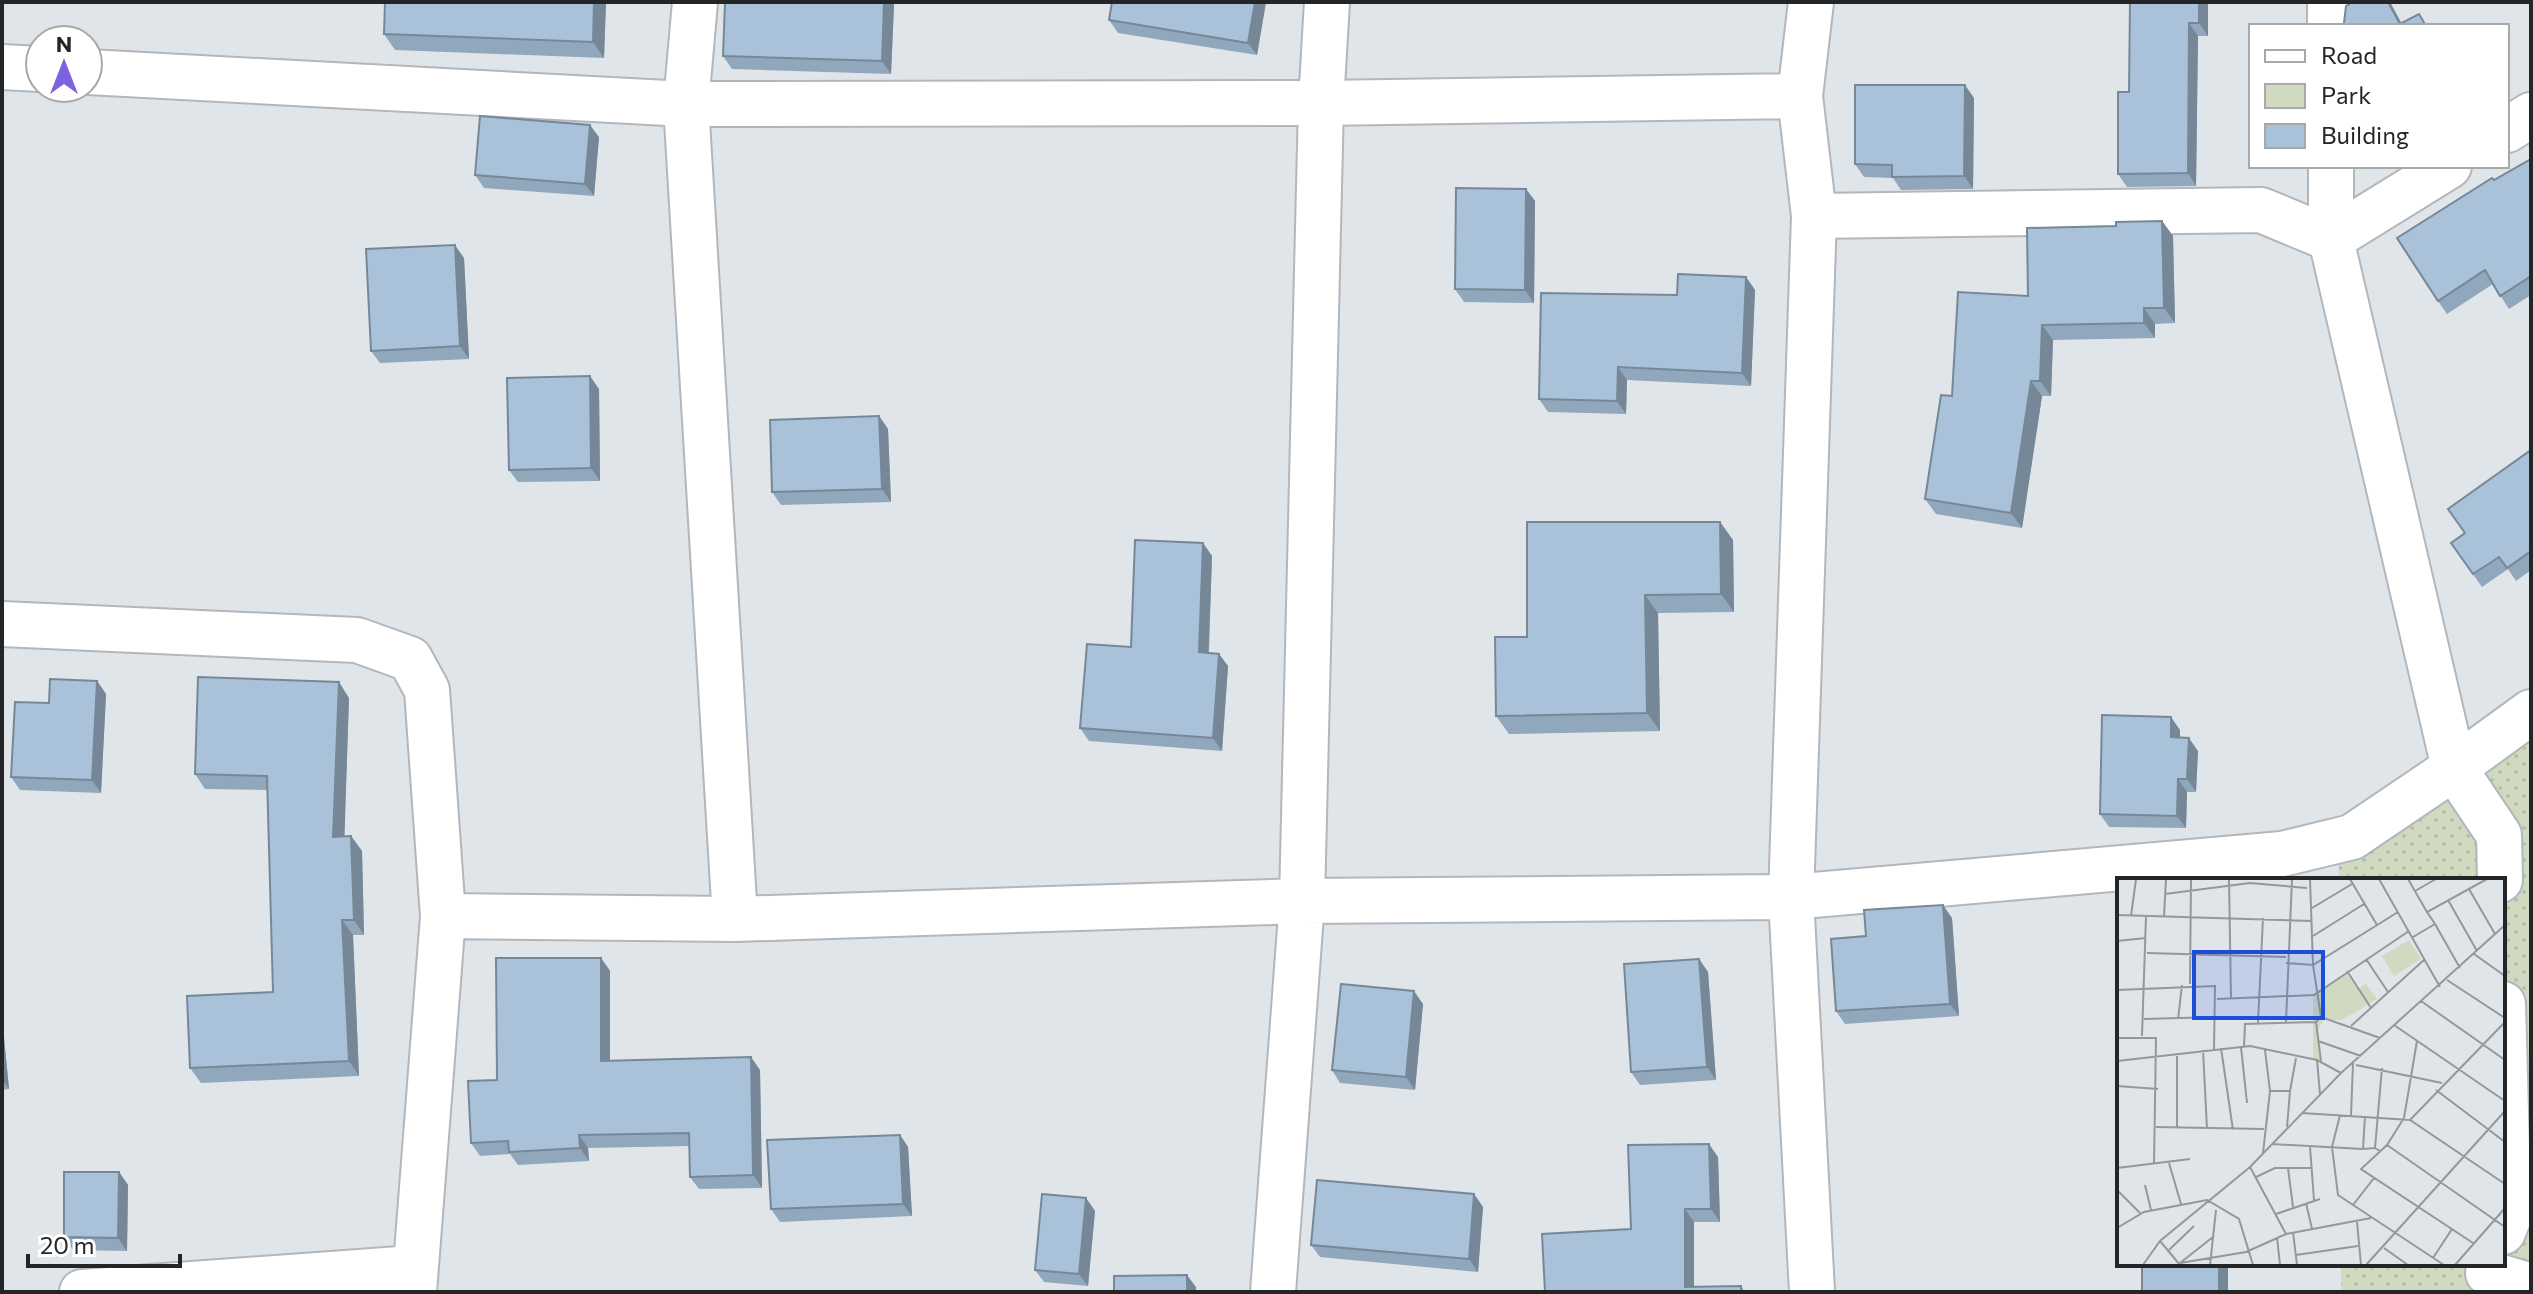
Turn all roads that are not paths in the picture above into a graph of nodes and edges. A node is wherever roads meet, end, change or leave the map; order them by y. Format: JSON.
{"nodes":[{"id":1,"x":695,"y":2,"type":"edge"},
{"id":2,"x":1327,"y":2,"type":"edge"},
{"id":3,"x":1811,"y":2,"type":"edge"},
{"id":4,"x":2330,"y":2,"type":"edge"},
{"id":5,"x":2330,"y":24,"type":"edge"},
{"id":6,"x":2,"y":67,"type":"edge"},
{"id":7,"x":24,"y":68,"type":"edge"},
{"id":8,"x":104,"y":73,"type":"edge"},
{"id":9,"x":1800,"y":96,"type":"junction"},
{"id":10,"x":1321,"y":103,"type":"junction"},
{"id":11,"x":686,"y":104,"type":"junction"},
{"id":12,"x":2531,"y":115,"type":"edge"},
{"id":13,"x":2509,"y":129,"type":"edge"},
{"id":14,"x":2331,"y":168,"type":"edge"},
{"id":15,"x":2446,"y":168,"type":"edge"},
{"id":16,"x":1814,"y":216,"type":"junction"},
{"id":17,"x":2331,"y":239,"type":"junction"},
{"id":18,"x":2,"y":624,"type":"edge"},
{"id":19,"x":2531,"y":712,"type":"edge"},
{"id":20,"x":2454,"y":768,"type":"junction"},
{"id":21,"x":2500,"y":878,"type":"edge"},
{"id":22,"x":1791,"y":897,"type":"junction"},
{"id":23,"x":1302,"y":901,"type":"junction"},
{"id":24,"x":443,"y":916,"type":"junction"},
{"id":25,"x":735,"y":919,"type":"junction"},
{"id":26,"x":2505,"y":1075,"type":"edge"},
{"id":27,"x":2505,"y":1227,"type":"edge"},
{"id":28,"x":2484,"y":1276,"type":"edge"},
{"id":29,"x":414,"y":1280,"type":"edge"},
{"id":30,"x":2531,"y":1286,"type":"edge"},
{"id":31,"x":82,"y":1292,"type":"edge"},
{"id":32,"x":1273,"y":1292,"type":"edge"},
{"id":33,"x":1812,"y":1292,"type":"edge"}],
"edges":[{"from":1,"to":11,"type":"street"},
{"from":2,"to":10,"type":"street"},
{"from":3,"to":9,"type":"street"},
{"from":4,"to":5,"type":"street"},
{"from":6,"to":7,"type":"street"},
{"from":8,"to":11,"type":"street"},
{"from":9,"to":10,"type":"street"},
{"from":9,"to":16,"type":"street"},
{"from":10,"to":11,"type":"street"},
{"from":10,"to":23,"type":"street"},
{"from":11,"to":25,"type":"street"},
{"from":12,"to":13,"type":"street"},
{"from":14,"to":17,"type":"street"},
{"from":15,"to":17,"type":"street"},
{"from":16,"to":17,"type":"street"},
{"from":16,"to":22,"type":"street"},
{"from":17,"to":20,"type":"street"},
{"from":18,"to":24,"type":"street"},
{"from":19,"to":20,"type":"street"},
{"from":20,"to":21,"type":"street"},
{"from":20,"to":22,"type":"street"},
{"from":22,"to":23,"type":"street"},
{"from":22,"to":33,"type":"street"},
{"from":23,"to":25,"type":"street"},
{"from":23,"to":32,"type":"street"},
{"from":24,"to":25,"type":"street"},
{"from":24,"to":29,"type":"street"},
{"from":26,"to":27,"type":"street"},
{"from":28,"to":30,"type":"street"},
{"from":29,"to":31,"type":"street"}]}
